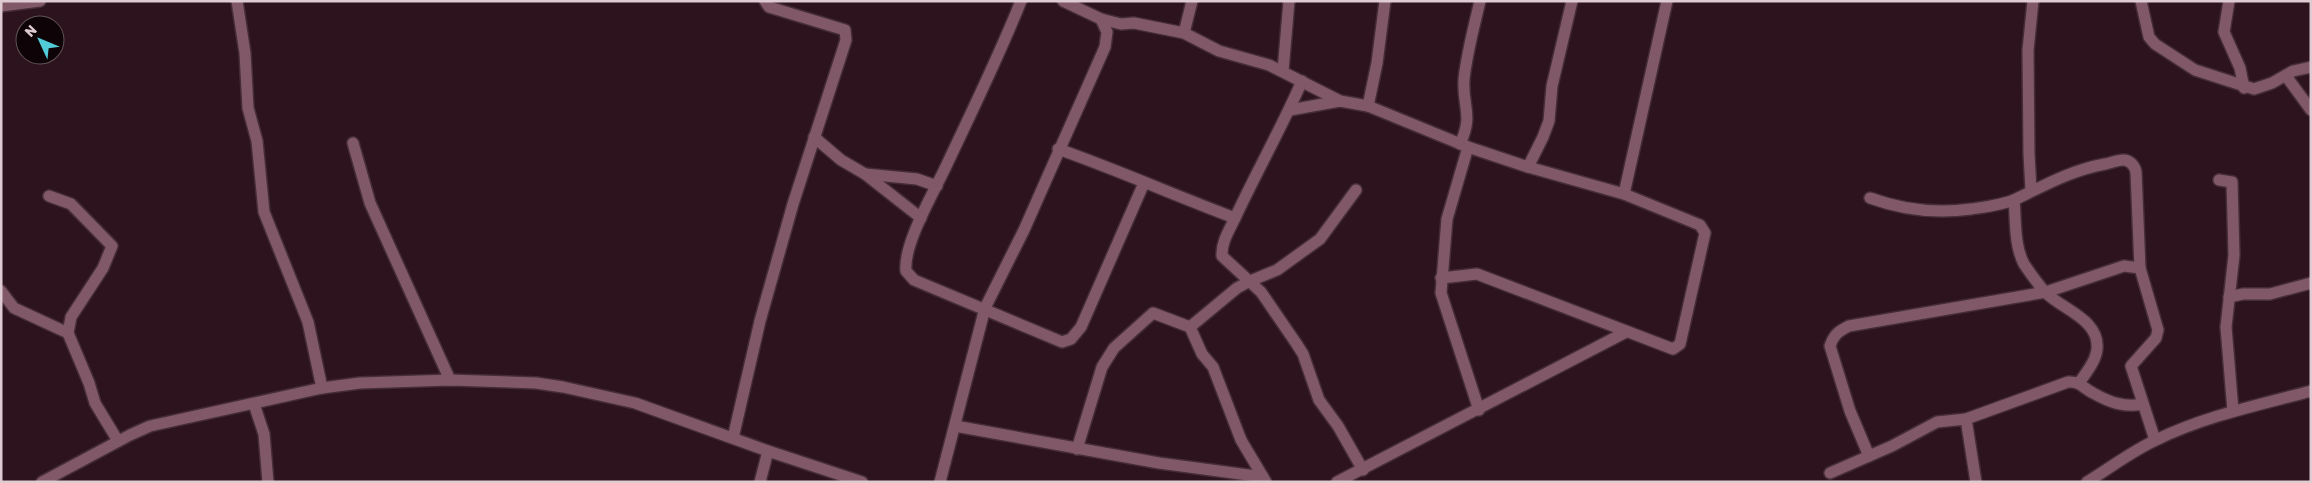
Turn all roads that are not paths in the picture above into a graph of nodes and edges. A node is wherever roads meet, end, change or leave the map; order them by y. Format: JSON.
{"nodes":[{"id":1,"x":40,"y":1,"type":"edge"},
{"id":2,"x":237,"y":1,"type":"edge"},
{"id":3,"x":765,"y":1,"type":"edge"},
{"id":4,"x":1021,"y":1,"type":"edge"},
{"id":5,"x":1063,"y":1,"type":"edge"},
{"id":6,"x":1192,"y":1,"type":"edge"},
{"id":7,"x":1289,"y":1,"type":"edge"},
{"id":8,"x":1385,"y":1,"type":"edge"},
{"id":9,"x":1480,"y":1,"type":"edge"},
{"id":10,"x":1572,"y":1,"type":"edge"},
{"id":11,"x":1667,"y":1,"type":"edge"},
{"id":12,"x":2033,"y":1,"type":"edge"},
{"id":13,"x":2141,"y":1,"type":"edge"},
{"id":14,"x":2229,"y":1,"type":"edge"},
{"id":15,"x":1,"y":6,"type":"edge"},
{"id":16,"x":1102,"y":19,"type":"junction"},
{"id":17,"x":1121,"y":24,"type":"junction"},
{"id":18,"x":1184,"y":33,"type":"junction"},
{"id":19,"x":1105,"y":47,"type":"junction"},
{"id":20,"x":2311,"y":66,"type":"edge"},
{"id":21,"x":1283,"y":71,"type":"junction"},
{"id":22,"x":2286,"y":76,"type":"junction"},
{"id":23,"x":1302,"y":81,"type":"junction"},
{"id":24,"x":2244,"y":88,"type":"junction"},
{"id":25,"x":1340,"y":101,"type":"junction"},
{"id":26,"x":1368,"y":106,"type":"junction"},
{"id":27,"x":1290,"y":110,"type":"junction"},
{"id":28,"x":2311,"y":110,"type":"edge"},
{"id":29,"x":814,"y":137,"type":"junction"},
{"id":30,"x":353,"y":143,"type":"dead end"},
{"id":31,"x":1464,"y":145,"type":"junction"},
{"id":32,"x":1058,"y":150,"type":"junction"},
{"id":33,"x":1528,"y":167,"type":"junction"},
{"id":34,"x":865,"y":174,"type":"junction"},
{"id":35,"x":2219,"y":180,"type":"dead end"},
{"id":36,"x":1144,"y":183,"type":"junction"},
{"id":37,"x":937,"y":186,"type":"junction"},
{"id":38,"x":1356,"y":190,"type":"dead end"},
{"id":39,"x":2031,"y":190,"type":"junction"},
{"id":40,"x":1624,"y":194,"type":"junction"},
{"id":41,"x":49,"y":196,"type":"dead end"},
{"id":42,"x":1870,"y":198,"type":"dead end"},
{"id":43,"x":2014,"y":200,"type":"junction"},
{"id":44,"x":921,"y":218,"type":"junction"},
{"id":45,"x":1235,"y":218,"type":"junction"},
{"id":46,"x":2140,"y":268,"type":"junction"},
{"id":47,"x":1441,"y":278,"type":"junction"},
{"id":48,"x":1250,"y":281,"type":"junction"},
{"id":49,"x":2311,"y":283,"type":"edge"},
{"id":50,"x":1,"y":291,"type":"edge"},
{"id":51,"x":2046,"y":292,"type":"junction"},
{"id":52,"x":2229,"y":297,"type":"junction"},
{"id":53,"x":985,"y":308,"type":"junction"},
{"id":54,"x":1190,"y":327,"type":"junction"},
{"id":55,"x":1626,"y":332,"type":"junction"},
{"id":56,"x":68,"y":333,"type":"junction"},
{"id":57,"x":450,"y":380,"type":"junction"},
{"id":58,"x":2079,"y":383,"type":"junction"},
{"id":59,"x":322,"y":388,"type":"junction"},
{"id":60,"x":2311,"y":391,"type":"edge"},
{"id":61,"x":254,"y":404,"type":"junction"},
{"id":62,"x":2142,"y":404,"type":"junction"},
{"id":63,"x":1479,"y":410,"type":"junction"},
{"id":64,"x":2233,"y":411,"type":"junction"},
{"id":65,"x":1966,"y":419,"type":"junction"},
{"id":66,"x":955,"y":426,"type":"junction"},
{"id":67,"x":732,"y":438,"type":"junction"},
{"id":68,"x":2155,"y":440,"type":"junction"},
{"id":69,"x":118,"y":441,"type":"junction"},
{"id":70,"x":1077,"y":449,"type":"junction"},
{"id":71,"x":768,"y":451,"type":"junction"},
{"id":72,"x":1869,"y":456,"type":"junction"},
{"id":73,"x":1363,"y":470,"type":"junction"},
{"id":74,"x":1830,"y":473,"type":"dead end"},
{"id":75,"x":2100,"y":478,"type":"edge"},
{"id":76,"x":1264,"y":479,"type":"edge"},
{"id":77,"x":42,"y":482,"type":"edge"},
{"id":78,"x":268,"y":482,"type":"edge"},
{"id":79,"x":760,"y":482,"type":"edge"},
{"id":80,"x":862,"y":482,"type":"edge"},
{"id":81,"x":940,"y":482,"type":"edge"},
{"id":82,"x":1337,"y":482,"type":"edge"},
{"id":83,"x":1976,"y":482,"type":"edge"},
{"id":84,"x":2086,"y":482,"type":"edge"}],
"edges":[{"from":1,"to":15,"type":"street"},
{"from":2,"to":59,"type":"street"},
{"from":3,"to":29,"type":"street"},
{"from":4,"to":37,"type":"street"},
{"from":5,"to":16,"type":"street"},
{"from":6,"to":18,"type":"street"},
{"from":7,"to":21,"type":"street"},
{"from":8,"to":26,"type":"street"},
{"from":9,"to":31,"type":"street"},
{"from":10,"to":33,"type":"street"},
{"from":11,"to":40,"type":"street"},
{"from":12,"to":39,"type":"street"},
{"from":13,"to":24,"type":"street"},
{"from":14,"to":24,"type":"street"},
{"from":16,"to":17,"type":"street"},
{"from":16,"to":19,"type":"street"},
{"from":17,"to":18,"type":"street"},
{"from":17,"to":19,"type":"street"},
{"from":18,"to":21,"type":"street"},
{"from":19,"to":32,"type":"street"},
{"from":20,"to":22,"type":"street"},
{"from":21,"to":23,"type":"street"},
{"from":22,"to":24,"type":"street"},
{"from":22,"to":28,"type":"street"},
{"from":23,"to":25,"type":"street"},
{"from":23,"to":27,"type":"street"},
{"from":25,"to":26,"type":"street"},
{"from":25,"to":27,"type":"street"},
{"from":26,"to":31,"type":"street"},
{"from":27,"to":45,"type":"street"},
{"from":29,"to":34,"type":"street"},
{"from":29,"to":67,"type":"street"},
{"from":30,"to":57,"type":"street"},
{"from":31,"to":33,"type":"street"},
{"from":31,"to":47,"type":"street"},
{"from":32,"to":36,"type":"street"},
{"from":32,"to":53,"type":"street"},
{"from":33,"to":40,"type":"street"},
{"from":34,"to":37,"type":"street"},
{"from":34,"to":44,"type":"street"},
{"from":35,"to":52,"type":"street"},
{"from":36,"to":45,"type":"street"},
{"from":36,"to":53,"type":"street"},
{"from":37,"to":44,"type":"street"},
{"from":38,"to":48,"type":"street"},
{"from":39,"to":43,"type":"street"},
{"from":39,"to":46,"type":"street"},
{"from":40,"to":55,"type":"street"},
{"from":41,"to":56,"type":"street"},
{"from":42,"to":43,"type":"street"},
{"from":43,"to":51,"type":"street"},
{"from":44,"to":53,"type":"street"},
{"from":45,"to":48,"type":"street"},
{"from":46,"to":51,"type":"street"},
{"from":46,"to":62,"type":"street"},
{"from":47,"to":55,"type":"street"},
{"from":47,"to":63,"type":"street"},
{"from":48,"to":54,"type":"street"},
{"from":48,"to":73,"type":"street"},
{"from":49,"to":52,"type":"street"},
{"from":50,"to":56,"type":"street"},
{"from":51,"to":58,"type":"street"},
{"from":51,"to":72,"type":"street"},
{"from":52,"to":64,"type":"street"},
{"from":53,"to":66,"type":"street"},
{"from":54,"to":70,"type":"street"},
{"from":54,"to":76,"type":"street"},
{"from":55,"to":63,"type":"street"},
{"from":56,"to":69,"type":"street"},
{"from":57,"to":59,"type":"street"},
{"from":57,"to":67,"type":"street"},
{"from":58,"to":62,"type":"street"},
{"from":58,"to":65,"type":"street"},
{"from":59,"to":61,"type":"street"},
{"from":60,"to":64,"type":"street"},
{"from":61,"to":69,"type":"street"},
{"from":61,"to":78,"type":"street"},
{"from":62,"to":68,"type":"street"},
{"from":63,"to":73,"type":"street"},
{"from":64,"to":68,"type":"street"},
{"from":65,"to":72,"type":"street"},
{"from":65,"to":83,"type":"street"},
{"from":66,"to":70,"type":"street"},
{"from":66,"to":81,"type":"street"},
{"from":67,"to":71,"type":"street"},
{"from":68,"to":75,"type":"street"},
{"from":69,"to":77,"type":"street"},
{"from":70,"to":76,"type":"street"},
{"from":71,"to":79,"type":"street"},
{"from":71,"to":80,"type":"street"},
{"from":72,"to":74,"type":"street"},
{"from":73,"to":82,"type":"street"},
{"from":75,"to":84,"type":"street"}]}
